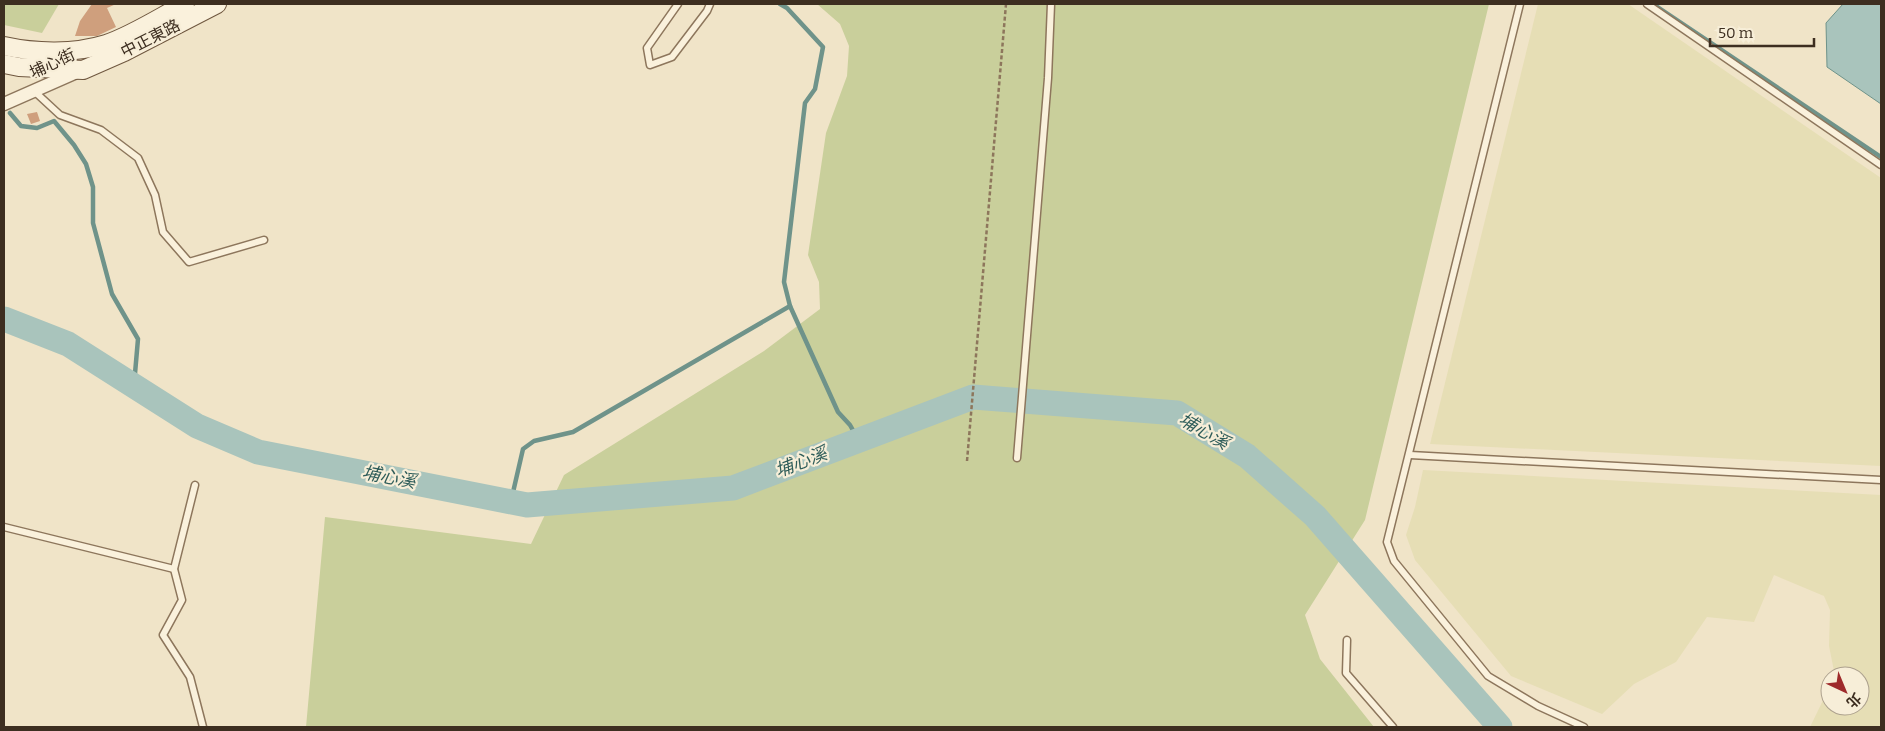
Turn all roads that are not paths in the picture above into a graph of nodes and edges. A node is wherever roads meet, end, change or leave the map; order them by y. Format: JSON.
{"nodes":[{"id":1,"x":185,"y":4,"type":"edge"},
{"id":2,"x":217,"y":4,"type":"edge"},
{"id":3,"x":678,"y":4,"type":"edge"},
{"id":4,"x":710,"y":4,"type":"edge"},
{"id":5,"x":1051,"y":4,"type":"edge"},
{"id":6,"x":1520,"y":4,"type":"edge"},
{"id":7,"x":1647,"y":4,"type":"edge"},
{"id":8,"x":108,"y":44,"type":"junction"},
{"id":9,"x":12,"y":48,"type":"edge"},
{"id":10,"x":4,"y":64,"type":"edge"},
{"id":11,"x":83,"y":70,"type":"junction"},
{"id":12,"x":33,"y":90,"type":"junction"},
{"id":13,"x":4,"y":104,"type":"edge"},
{"id":14,"x":1881,"y":165,"type":"edge"},
{"id":15,"x":264,"y":240,"type":"dead end"},
{"id":16,"x":1410,"y":455,"type":"junction"},
{"id":17,"x":1017,"y":458,"type":"dead end"},
{"id":18,"x":1881,"y":480,"type":"edge"},
{"id":19,"x":195,"y":485,"type":"dead end"},
{"id":20,"x":4,"y":527,"type":"edge"},
{"id":21,"x":174,"y":569,"type":"junction"},
{"id":22,"x":1347,"y":640,"type":"dead end"},
{"id":23,"x":203,"y":727,"type":"edge"},
{"id":24,"x":1393,"y":727,"type":"edge"},
{"id":25,"x":1584,"y":727,"type":"edge"}],
"edges":[{"from":1,"to":8,"type":"main road","name":"中正東路"},
{"from":2,"to":11,"type":"main road","name":"中正東路"},
{"from":3,"to":4,"type":"lane"},
{"from":5,"to":17,"type":"lane"},
{"from":6,"to":16,"type":"lane"},
{"from":7,"to":14,"type":"lane"},
{"from":8,"to":9,"type":"main road","name":"中正東路"},
{"from":8,"to":11,"type":"street","name":"埔心街"},
{"from":10,"to":11,"type":"main road"},
{"from":11,"to":12,"type":"street","name":"埔心街"},
{"from":12,"to":13,"type":"street","name":"埔心街"},
{"from":12,"to":15,"type":"lane"},
{"from":16,"to":18,"type":"lane"},
{"from":16,"to":25,"type":"lane"},
{"from":19,"to":21,"type":"lane"},
{"from":20,"to":21,"type":"lane"},
{"from":21,"to":23,"type":"lane"},
{"from":22,"to":24,"type":"lane"}]}
